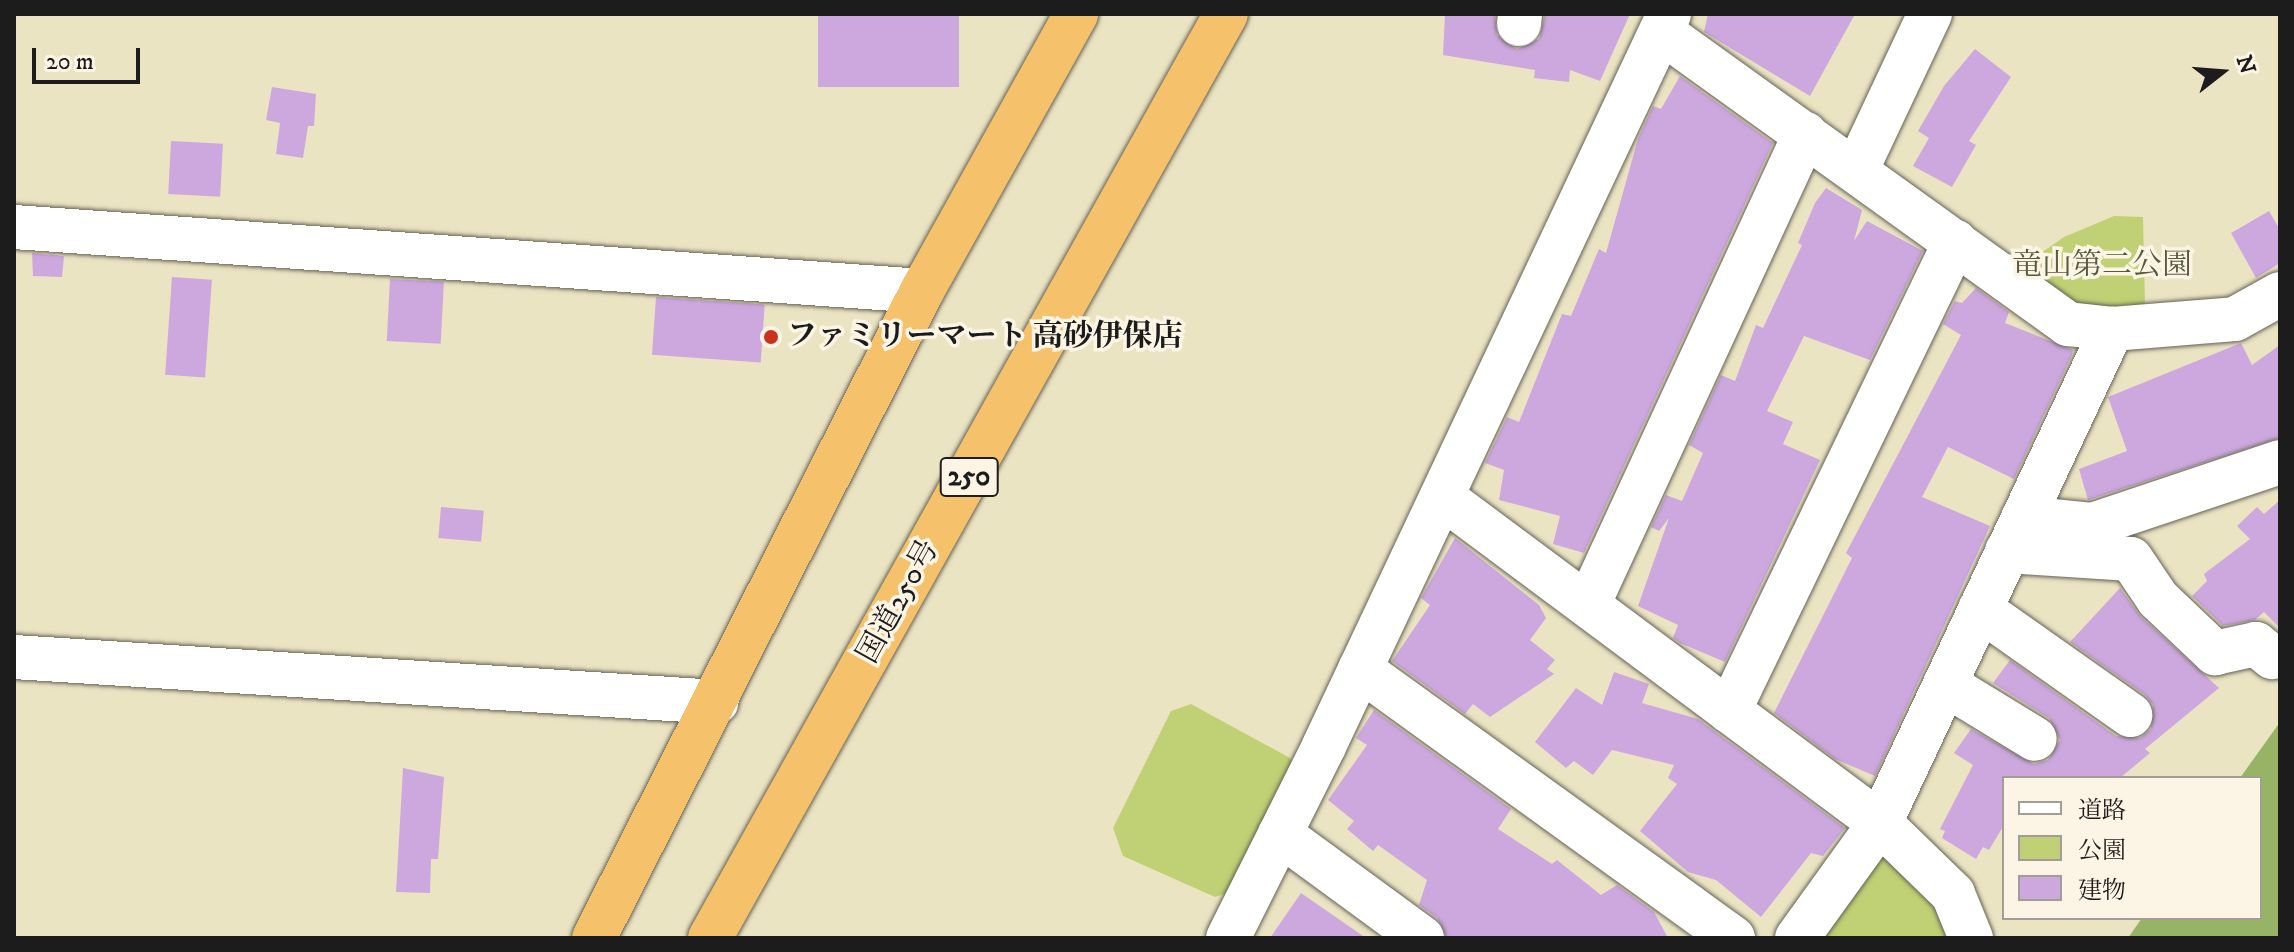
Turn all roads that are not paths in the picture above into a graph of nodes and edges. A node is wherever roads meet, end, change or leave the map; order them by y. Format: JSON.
{"nodes":[{"id":1,"x":1076,"y":14,"type":"edge"},
{"id":2,"x":1226,"y":14,"type":"edge"},
{"id":3,"x":1930,"y":14,"type":"edge"},
{"id":4,"x":1666,"y":23,"type":"edge"},
{"id":5,"x":1805,"y":134,"type":"junction"},
{"id":6,"x":1856,"y":171,"type":"junction"},
{"id":7,"x":14,"y":227,"type":"edge"},
{"id":8,"x":1955,"y":242,"type":"junction"},
{"id":9,"x":922,"y":291,"type":"junction"},
{"id":10,"x":2280,"y":294,"type":"edge"},
{"id":11,"x":2112,"y":329,"type":"junction"},
{"id":12,"x":2280,"y":462,"type":"edge"},
{"id":13,"x":1442,"y":497,"type":"junction"},
{"id":14,"x":2015,"y":535,"type":"junction"},
{"id":15,"x":1588,"y":605,"type":"junction"},
{"id":16,"x":1980,"y":609,"type":"junction"},
{"id":17,"x":14,"y":657,"type":"edge"},
{"id":18,"x":2272,"y":657,"type":"dead end"},
{"id":19,"x":1360,"y":669,"type":"junction"},
{"id":20,"x":1945,"y":684,"type":"junction"},
{"id":21,"x":717,"y":702,"type":"junction"},
{"id":22,"x":1729,"y":711,"type":"junction"},
{"id":23,"x":2130,"y":715,"type":"dead end"},
{"id":24,"x":2035,"y":739,"type":"dead end"},
{"id":25,"x":1880,"y":823,"type":"junction"},
{"id":26,"x":1280,"y":834,"type":"junction"},
{"id":27,"x":594,"y":938,"type":"edge"},
{"id":28,"x":710,"y":938,"type":"edge"},
{"id":29,"x":1228,"y":938,"type":"edge"},
{"id":30,"x":1422,"y":938,"type":"edge"},
{"id":31,"x":1733,"y":938,"type":"edge"},
{"id":32,"x":1797,"y":938,"type":"edge"},
{"id":33,"x":1971,"y":938,"type":"edge"}],
"edges":[{"from":1,"to":9,"type":"highway"},
{"from":2,"to":28,"type":"highway","name":"国道250号","number":"250"},
{"from":3,"to":6,"type":"street"},
{"from":4,"to":5,"type":"street"},
{"from":4,"to":13,"type":"street"},
{"from":5,"to":6,"type":"street"},
{"from":5,"to":15,"type":"street"},
{"from":6,"to":8,"type":"street"},
{"from":7,"to":9,"type":"street"},
{"from":8,"to":11,"type":"street"},
{"from":8,"to":22,"type":"street"},
{"from":9,"to":21,"type":"highway"},
{"from":10,"to":11,"type":"street"},
{"from":11,"to":14,"type":"street"},
{"from":12,"to":14,"type":"street"},
{"from":13,"to":15,"type":"street"},
{"from":13,"to":19,"type":"street"},
{"from":14,"to":16,"type":"street"},
{"from":14,"to":18,"type":"street"},
{"from":15,"to":22,"type":"street"},
{"from":16,"to":20,"type":"street"},
{"from":16,"to":23,"type":"street"},
{"from":17,"to":21,"type":"street"},
{"from":19,"to":26,"type":"street"},
{"from":19,"to":31,"type":"street"},
{"from":20,"to":24,"type":"street"},
{"from":20,"to":25,"type":"street"},
{"from":21,"to":27,"type":"highway"},
{"from":22,"to":25,"type":"street"},
{"from":25,"to":32,"type":"street"},
{"from":25,"to":33,"type":"street"},
{"from":26,"to":29,"type":"street"},
{"from":26,"to":30,"type":"street"}]}
